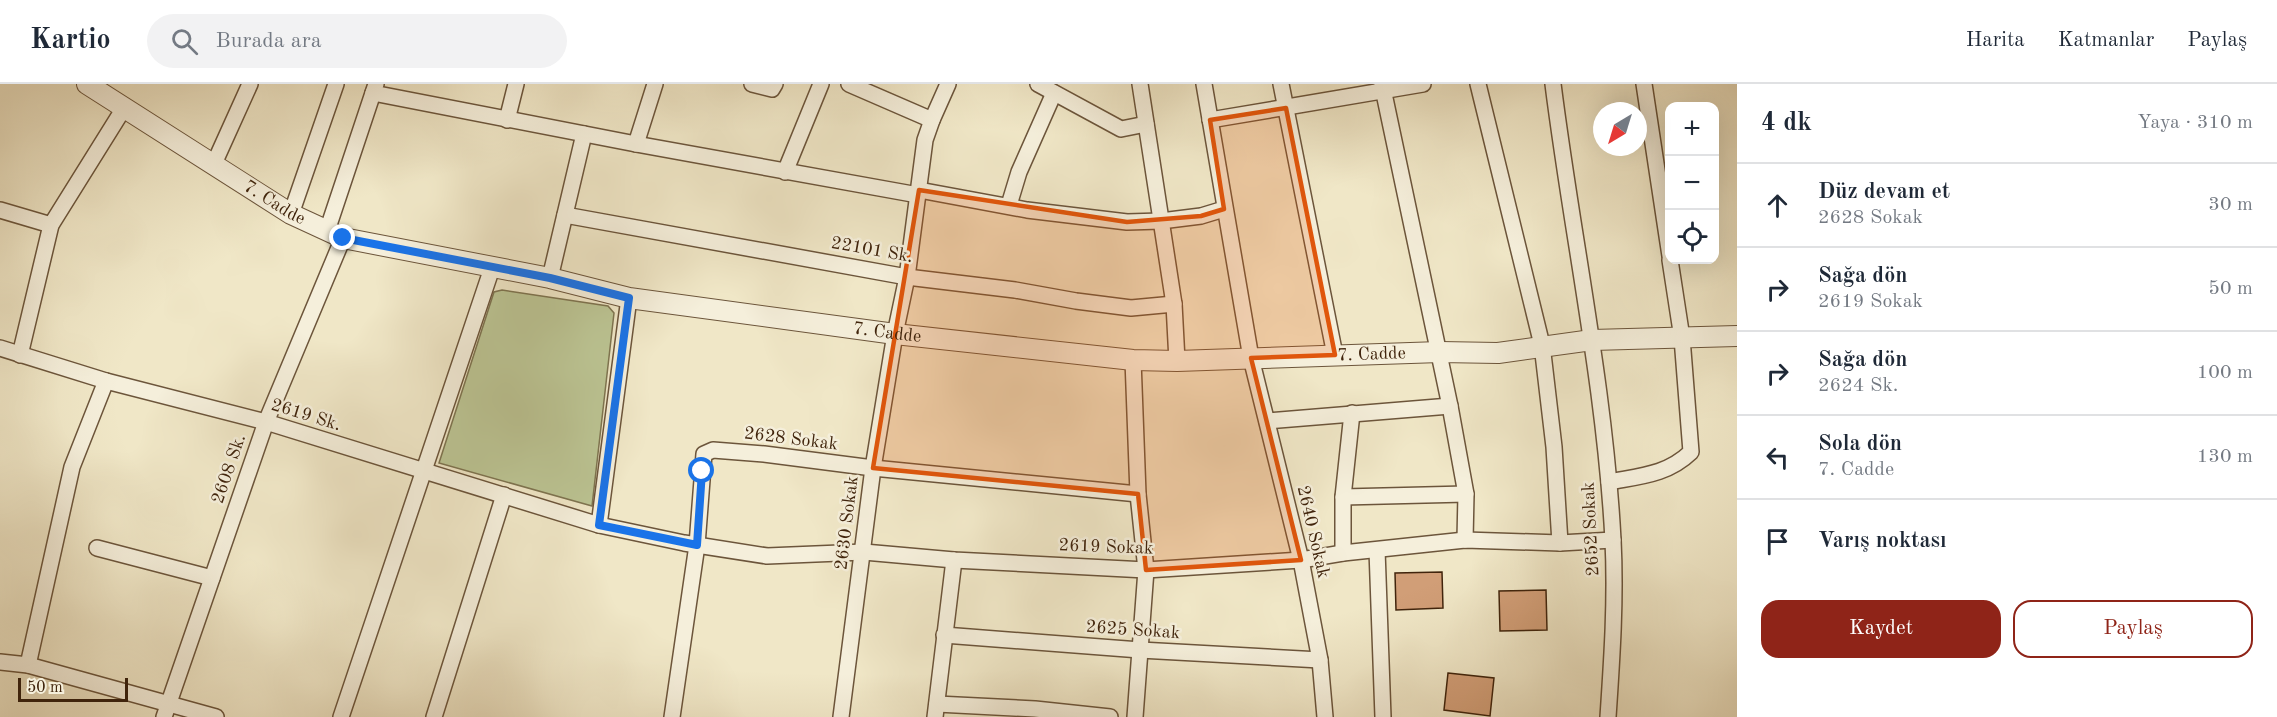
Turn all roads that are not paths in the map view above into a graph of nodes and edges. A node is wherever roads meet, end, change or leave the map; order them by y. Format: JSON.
{"nodes":[{"id":1,"x":87,"y":84,"type":"edge"},
{"id":2,"x":250,"y":84,"type":"edge"},
{"id":3,"x":336,"y":84,"type":"edge"},
{"id":4,"x":516,"y":84,"type":"edge"},
{"id":5,"x":655,"y":84,"type":"edge"},
{"id":6,"x":752,"y":84,"type":"edge"},
{"id":7,"x":775,"y":84,"type":"edge"},
{"id":8,"x":821,"y":84,"type":"edge"},
{"id":9,"x":849,"y":84,"type":"edge"},
{"id":10,"x":948,"y":84,"type":"edge"},
{"id":11,"x":1038,"y":84,"type":"edge"},
{"id":12,"x":1140,"y":84,"type":"edge"},
{"id":13,"x":1204,"y":84,"type":"edge"},
{"id":14,"x":1281,"y":84,"type":"edge"},
{"id":15,"x":1423,"y":84,"type":"edge"},
{"id":16,"x":1478,"y":84,"type":"edge"},
{"id":17,"x":1553,"y":84,"type":"edge"},
{"id":18,"x":1644,"y":84,"type":"edge"},
{"id":19,"x":374,"y":88,"type":"edge"},
{"id":20,"x":1382,"y":88,"type":"edge"},
{"id":21,"x":1054,"y":93,"type":"junction"},
{"id":22,"x":124,"y":108,"type":"junction"},
{"id":23,"x":1286,"y":108,"type":"junction"},
{"id":24,"x":507,"y":120,"type":"junction"},
{"id":25,"x":932,"y":120,"type":"junction"},
{"id":26,"x":1210,"y":120,"type":"junction"},
{"id":27,"x":1146,"y":124,"type":"junction"},
{"id":28,"x":584,"y":134,"type":"junction"},
{"id":29,"x":636,"y":144,"type":"junction"},
{"id":30,"x":213,"y":165,"type":"junction"},
{"id":31,"x":785,"y":172,"type":"junction"},
{"id":32,"x":919,"y":193,"type":"junction"},
{"id":33,"x":1009,"y":205,"type":"junction"},
{"id":34,"x":1224,"y":209,"type":"junction"},
{"id":35,"x":0,"y":210,"type":"edge"},
{"id":36,"x":291,"y":214,"type":"junction"},
{"id":37,"x":565,"y":215,"type":"junction"},
{"id":38,"x":1161,"y":221,"type":"junction"},
{"id":39,"x":51,"y":225,"type":"junction"},
{"id":40,"x":1665,"y":225,"type":"edge"},
{"id":41,"x":335,"y":235,"type":"junction"},
{"id":42,"x":1671,"y":264,"type":"edge"},
{"id":43,"x":492,"y":268,"type":"junction"},
{"id":44,"x":907,"y":277,"type":"junction"},
{"id":45,"x":550,"y":278,"type":"junction"},
{"id":46,"x":629,"y":298,"type":"junction"},
{"id":47,"x":1174,"y":304,"type":"junction"},
{"id":48,"x":895,"y":334,"type":"junction"},
{"id":49,"x":1737,"y":336,"type":"edge"},
{"id":50,"x":1682,"y":338,"type":"junction"},
{"id":51,"x":1592,"y":340,"type":"junction"},
{"id":52,"x":1542,"y":345,"type":"junction"},
{"id":53,"x":0,"y":348,"type":"edge"},
{"id":54,"x":1440,"y":352,"type":"junction"},
{"id":55,"x":21,"y":355,"type":"junction"},
{"id":56,"x":1335,"y":355,"type":"junction"},
{"id":57,"x":1251,"y":358,"type":"junction"},
{"id":58,"x":1132,"y":360,"type":"junction"},
{"id":59,"x":1177,"y":361,"type":"junction"},
{"id":60,"x":106,"y":381,"type":"junction"},
{"id":61,"x":1450,"y":406,"type":"junction"},
{"id":62,"x":1352,"y":413,"type":"junction"},
{"id":63,"x":1267,"y":421,"type":"junction"},
{"id":64,"x":266,"y":422,"type":"junction"},
{"id":65,"x":873,"y":468,"type":"junction"},
{"id":66,"x":425,"y":472,"type":"junction"},
{"id":67,"x":1609,"y":483,"type":"junction"},
{"id":68,"x":1138,"y":494,"type":"junction"},
{"id":69,"x":504,"y":495,"type":"junction"},
{"id":70,"x":1466,"y":495,"type":"junction"},
{"id":71,"x":1343,"y":497,"type":"junction"},
{"id":72,"x":599,"y":525,"type":"junction"},
{"id":73,"x":1465,"y":540,"type":"junction"},
{"id":74,"x":1613,"y":540,"type":"junction"},
{"id":75,"x":1560,"y":543,"type":"junction"},
{"id":76,"x":697,"y":545,"type":"junction"},
{"id":77,"x":97,"y":548,"type":"dead end"},
{"id":78,"x":1377,"y":550,"type":"junction"},
{"id":79,"x":864,"y":552,"type":"junction"},
{"id":80,"x":1343,"y":553,"type":"junction"},
{"id":81,"x":954,"y":560,"type":"junction"},
{"id":82,"x":1301,"y":560,"type":"junction"},
{"id":83,"x":1146,"y":570,"type":"junction"},
{"id":84,"x":212,"y":579,"type":"junction"},
{"id":85,"x":944,"y":635,"type":"junction"},
{"id":86,"x":1140,"y":650,"type":"junction"},
{"id":87,"x":1320,"y":660,"type":"junction"},
{"id":88,"x":0,"y":662,"type":"edge"},
{"id":89,"x":28,"y":665,"type":"junction"},
{"id":90,"x":166,"y":710,"type":"edge"},
{"id":91,"x":936,"y":711,"type":"edge"},
{"id":92,"x":216,"y":717,"type":"edge"},
{"id":93,"x":341,"y":717,"type":"edge"},
{"id":94,"x":434,"y":717,"type":"edge"},
{"id":95,"x":672,"y":717,"type":"edge"},
{"id":96,"x":841,"y":717,"type":"edge"},
{"id":97,"x":1110,"y":717,"type":"edge"},
{"id":98,"x":1135,"y":717,"type":"edge"},
{"id":99,"x":1325,"y":717,"type":"edge"},
{"id":100,"x":1383,"y":717,"type":"edge"},
{"id":101,"x":1608,"y":717,"type":"edge"}],
"edges":[{"from":1,"to":22,"type":"street","name":"7. Cadde"},
{"from":2,"to":30,"type":"street"},
{"from":3,"to":36,"type":"street"},
{"from":4,"to":24,"type":"street"},
{"from":5,"to":29,"type":"street"},
{"from":6,"to":7,"type":"street"},
{"from":8,"to":31,"type":"street"},
{"from":9,"to":25,"type":"street"},
{"from":10,"to":25,"type":"street","name":"2630 Sokak"},
{"from":11,"to":21,"type":"street"},
{"from":12,"to":27,"type":"street"},
{"from":13,"to":26,"type":"street","name":"2640 Sokak"},
{"from":14,"to":23,"type":"street"},
{"from":15,"to":20,"type":"street"},
{"from":16,"to":52,"type":"street"},
{"from":17,"to":51,"type":"street","name":"2652 Sokak"},
{"from":18,"to":40,"type":"street"},
{"from":19,"to":24,"type":"street"},
{"from":19,"to":41,"type":"street","name":"2608 Sk."},
{"from":20,"to":23,"type":"street"},
{"from":20,"to":54,"type":"street"},
{"from":21,"to":27,"type":"street"},
{"from":21,"to":33,"type":"street"},
{"from":22,"to":30,"type":"street","name":"7. Cadde"},
{"from":22,"to":39,"type":"street"},
{"from":23,"to":26,"type":"street"},
{"from":23,"to":56,"type":"street"},
{"from":24,"to":28,"type":"street"},
{"from":25,"to":32,"type":"street","name":"2630 Sokak"},
{"from":26,"to":34,"type":"street","name":"2640 Sokak"},
{"from":27,"to":38,"type":"street"},
{"from":28,"to":29,"type":"street"},
{"from":28,"to":37,"type":"street"},
{"from":29,"to":31,"type":"street"},
{"from":30,"to":36,"type":"street","name":"7. Cadde"},
{"from":31,"to":32,"type":"street"},
{"from":32,"to":33,"type":"street"},
{"from":32,"to":44,"type":"street","name":"2630 Sokak"},
{"from":33,"to":38,"type":"street"},
{"from":34,"to":38,"type":"street"},
{"from":34,"to":57,"type":"street","name":"2640 Sokak"},
{"from":35,"to":39,"type":"street"},
{"from":36,"to":41,"type":"street","name":"7. Cadde"},
{"from":37,"to":44,"type":"street","name":"22101 Sk."},
{"from":37,"to":45,"type":"street"},
{"from":38,"to":47,"type":"street"},
{"from":39,"to":55,"type":"street"},
{"from":41,"to":43,"type":"street","name":"7. Cadde"},
{"from":41,"to":64,"type":"street","name":"2608 Sk."},
{"from":42,"to":50,"type":"street"},
{"from":43,"to":45,"type":"street","name":"7. Cadde"},
{"from":43,"to":66,"type":"street"},
{"from":44,"to":47,"type":"street","name":"22101 Sk."},
{"from":44,"to":48,"type":"street","name":"2630 Sokak"},
{"from":45,"to":46,"type":"street","name":"7. Cadde"},
{"from":46,"to":48,"type":"street","name":"7. Cadde"},
{"from":46,"to":72,"type":"street"},
{"from":47,"to":59,"type":"street"},
{"from":48,"to":58,"type":"street","name":"7. Cadde"},
{"from":48,"to":65,"type":"street","name":"2630 Sokak"},
{"from":49,"to":50,"type":"street","name":"7. Cadde"},
{"from":50,"to":51,"type":"street","name":"7. Cadde"},
{"from":50,"to":67,"type":"street"},
{"from":51,"to":52,"type":"street","name":"7. Cadde"},
{"from":51,"to":67,"type":"street","name":"2652 Sokak"},
{"from":52,"to":54,"type":"street","name":"7. Cadde"},
{"from":52,"to":75,"type":"street"},
{"from":53,"to":55,"type":"street","name":"2619 Sk."},
{"from":54,"to":56,"type":"street","name":"7. Cadde"},
{"from":54,"to":61,"type":"street"},
{"from":55,"to":60,"type":"street","name":"2619 Sk."},
{"from":56,"to":57,"type":"street","name":"7. Cadde"},
{"from":57,"to":59,"type":"street","name":"7. Cadde"},
{"from":57,"to":63,"type":"street","name":"2640 Sokak"},
{"from":58,"to":59,"type":"street","name":"7. Cadde"},
{"from":58,"to":68,"type":"street"},
{"from":60,"to":64,"type":"street","name":"2619 Sk."},
{"from":60,"to":89,"type":"street"},
{"from":61,"to":62,"type":"street"},
{"from":61,"to":70,"type":"street"},
{"from":62,"to":63,"type":"street"},
{"from":62,"to":71,"type":"street"},
{"from":63,"to":82,"type":"street","name":"2640 Sokak"},
{"from":64,"to":66,"type":"street","name":"2619 Sk."},
{"from":64,"to":84,"type":"street","name":"2608 Sk."},
{"from":65,"to":68,"type":"street","name":"2628 Sokak"},
{"from":65,"to":76,"type":"street","name":"2628 Sokak"},
{"from":65,"to":79,"type":"street","name":"2630 Sokak"},
{"from":66,"to":69,"type":"street","name":"2619 Sk."},
{"from":66,"to":93,"type":"street"},
{"from":67,"to":74,"type":"street","name":"2652 Sokak"},
{"from":68,"to":83,"type":"street"},
{"from":69,"to":72,"type":"street","name":"2619 Sk."},
{"from":69,"to":94,"type":"street"},
{"from":70,"to":71,"type":"street"},
{"from":70,"to":73,"type":"street"},
{"from":71,"to":80,"type":"street"},
{"from":72,"to":76,"type":"street","name":"2619 Sokak"},
{"from":73,"to":75,"type":"street","name":"2619 Sokak"},
{"from":73,"to":78,"type":"street","name":"2619 Sokak"},
{"from":74,"to":75,"type":"street","name":"2619 Sokak"},
{"from":74,"to":101,"type":"street","name":"2652 Sokak"},
{"from":76,"to":79,"type":"street","name":"2619 Sokak"},
{"from":76,"to":95,"type":"street","name":"2628 Sokak"},
{"from":77,"to":84,"type":"street"},
{"from":78,"to":80,"type":"street","name":"2619 Sokak"},
{"from":78,"to":100,"type":"street"},
{"from":79,"to":81,"type":"street","name":"2619 Sokak"},
{"from":79,"to":96,"type":"street","name":"2630 Sokak"},
{"from":80,"to":82,"type":"street","name":"2619 Sokak"},
{"from":81,"to":83,"type":"street","name":"2619 Sokak"},
{"from":81,"to":85,"type":"street"},
{"from":82,"to":83,"type":"street","name":"2619 Sokak"},
{"from":82,"to":87,"type":"street","name":"2640 Sokak"},
{"from":83,"to":86,"type":"street"},
{"from":84,"to":90,"type":"street","name":"2608 Sk."},
{"from":85,"to":86,"type":"street","name":"2625 Sokak"},
{"from":85,"to":91,"type":"street"},
{"from":86,"to":87,"type":"street","name":"2625 Sokak"},
{"from":86,"to":98,"type":"street"},
{"from":87,"to":99,"type":"street","name":"2640 Sokak"},
{"from":88,"to":89,"type":"street"},
{"from":89,"to":90,"type":"street"},
{"from":90,"to":92,"type":"street"},
{"from":91,"to":97,"type":"street"}]}
